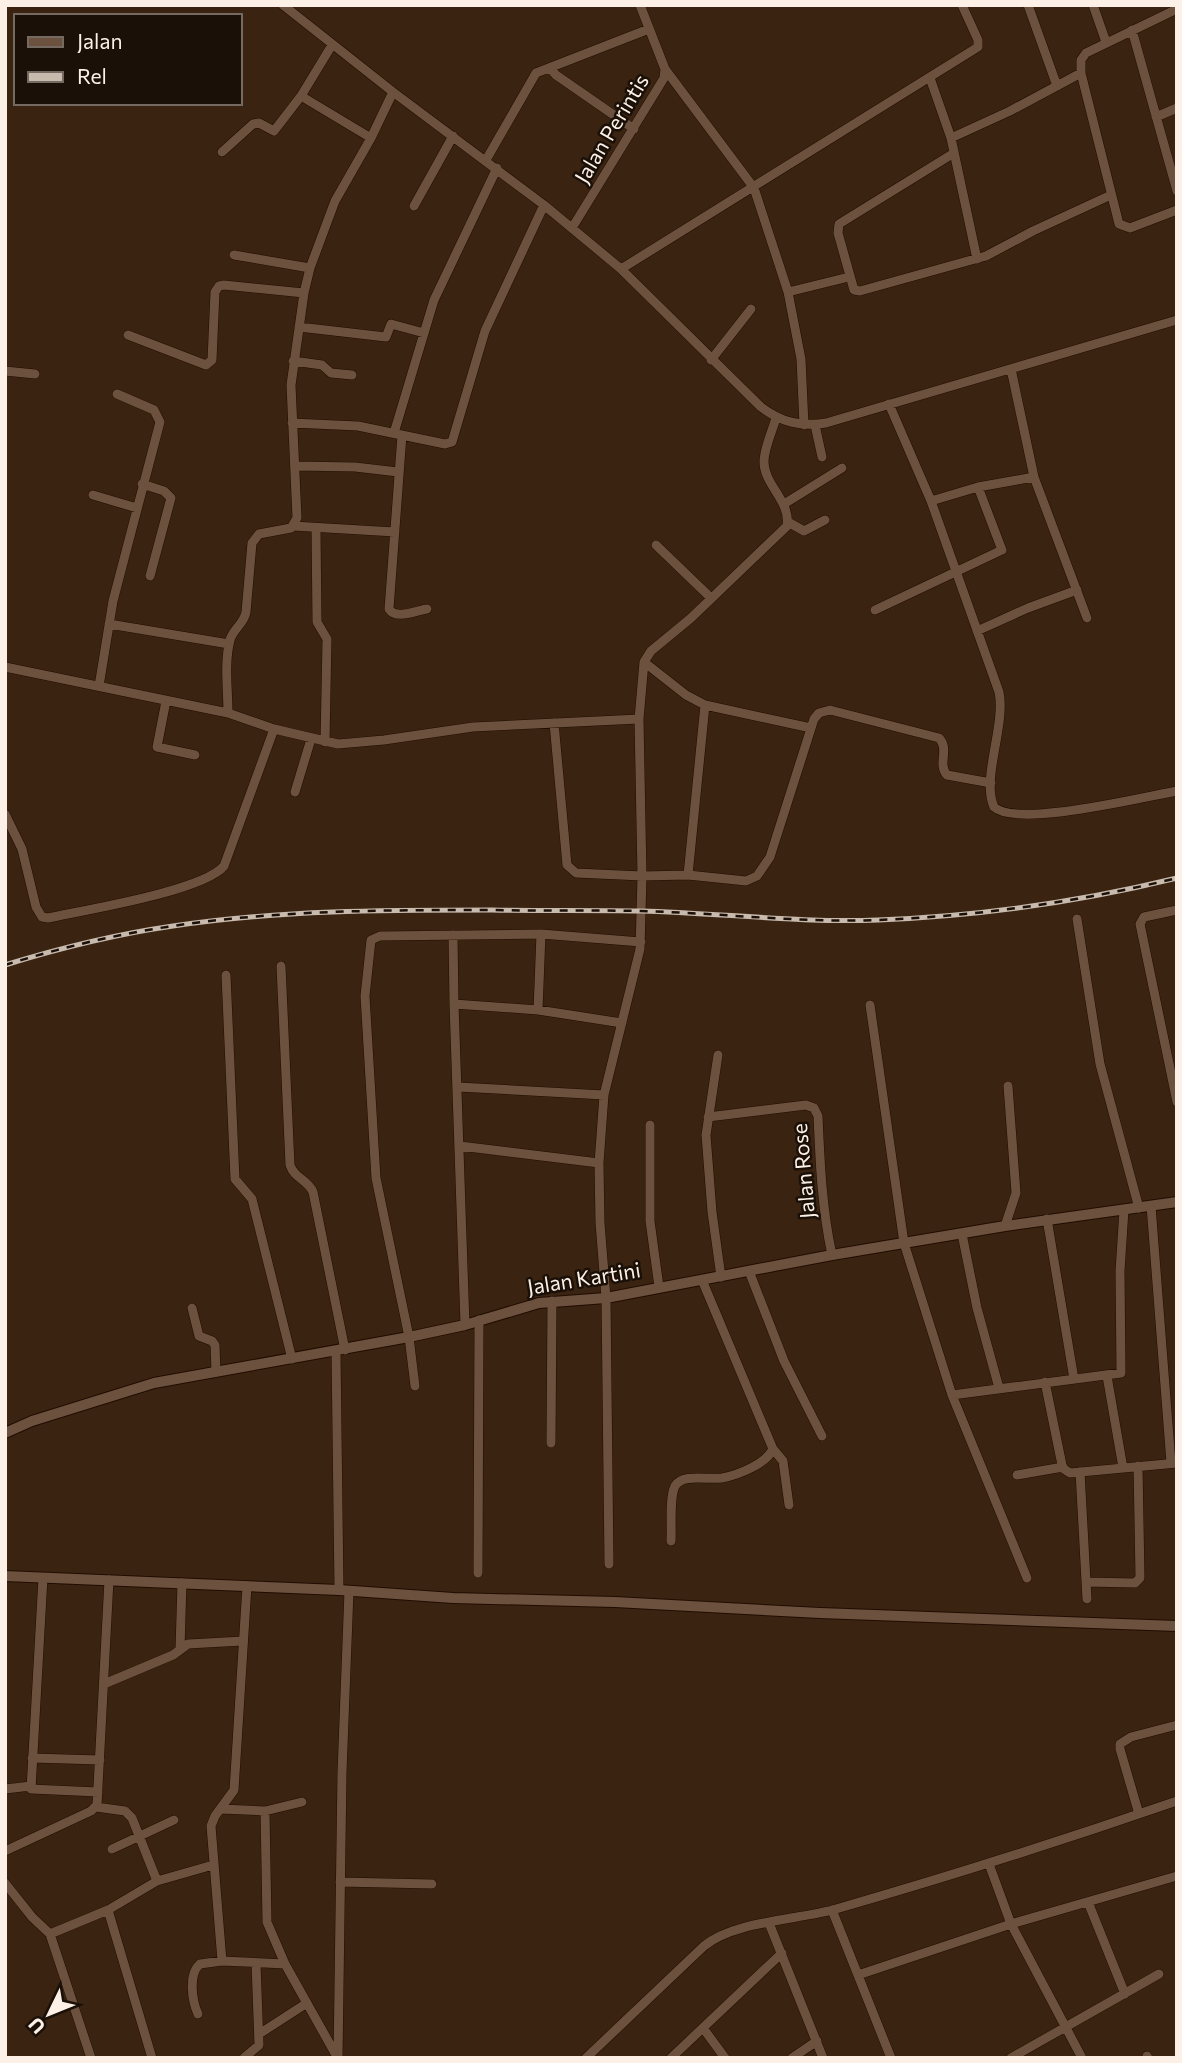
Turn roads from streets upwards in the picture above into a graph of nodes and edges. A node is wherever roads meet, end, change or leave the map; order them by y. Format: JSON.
{"nodes":[{"id":1,"x":283,"y":5,"type":"edge"},
{"id":2,"x":640,"y":5,"type":"edge"},
{"id":3,"x":962,"y":5,"type":"edge"},
{"id":4,"x":1028,"y":5,"type":"edge"},
{"id":5,"x":1093,"y":5,"type":"edge"},
{"id":6,"x":1177,"y":9,"type":"edge"},
{"id":7,"x":649,"y":29,"type":"junction"},
{"id":8,"x":1132,"y":30,"type":"junction"},
{"id":9,"x":1106,"y":42,"type":"junction"},
{"id":10,"x":332,"y":45,"type":"junction"},
{"id":11,"x":550,"y":68,"type":"junction"},
{"id":12,"x":665,"y":69,"type":"junction"},
{"id":13,"x":1081,"y":73,"type":"junction"},
{"id":14,"x":930,"y":78,"type":"junction"},
{"id":15,"x":1058,"y":86,"type":"junction"},
{"id":16,"x":393,"y":92,"type":"junction"},
{"id":17,"x":301,"y":96,"type":"junction"},
{"id":18,"x":1177,"y":108,"type":"edge"},
{"id":19,"x":1156,"y":117,"type":"junction"},
{"id":20,"x":634,"y":129,"type":"junction"},
{"id":21,"x":453,"y":136,"type":"junction"},
{"id":22,"x":371,"y":138,"type":"junction"},
{"id":23,"x":951,"y":138,"type":"junction"},
{"id":24,"x":222,"y":152,"type":"dead end"},
{"id":25,"x":954,"y":153,"type":"junction"},
{"id":26,"x":486,"y":160,"type":"junction"},
{"id":27,"x":497,"y":169,"type":"junction"},
{"id":28,"x":754,"y":188,"type":"junction"},
{"id":29,"x":1177,"y":191,"type":"edge"},
{"id":30,"x":1111,"y":195,"type":"junction"},
{"id":31,"x":544,"y":205,"type":"junction"},
{"id":32,"x":414,"y":206,"type":"dead end"},
{"id":33,"x":1177,"y":209,"type":"edge"},
{"id":34,"x":572,"y":228,"type":"junction"},
{"id":35,"x":234,"y":255,"type":"dead end"},
{"id":36,"x":977,"y":259,"type":"junction"},
{"id":37,"x":310,"y":268,"type":"junction"},
{"id":38,"x":621,"y":269,"type":"junction"},
{"id":39,"x":849,"y":277,"type":"junction"},
{"id":40,"x":788,"y":292,"type":"junction"},
{"id":41,"x":304,"y":293,"type":"junction"},
{"id":42,"x":751,"y":309,"type":"dead end"},
{"id":43,"x":1177,"y":320,"type":"edge"},
{"id":44,"x":299,"y":327,"type":"junction"},
{"id":45,"x":424,"y":333,"type":"junction"},
{"id":46,"x":128,"y":335,"type":"dead end"},
{"id":47,"x":711,"y":360,"type":"junction"},
{"id":48,"x":293,"y":361,"type":"junction"},
{"id":49,"x":1011,"y":369,"type":"junction"},
{"id":50,"x":5,"y":371,"type":"edge"},
{"id":51,"x":35,"y":374,"type":"dead end"},
{"id":52,"x":352,"y":375,"type":"dead end"},
{"id":53,"x":117,"y":394,"type":"dead end"},
{"id":54,"x":889,"y":404,"type":"junction"},
{"id":55,"x":776,"y":418,"type":"junction"},
{"id":56,"x":292,"y":424,"type":"junction"},
{"id":57,"x":804,"y":425,"type":"junction"},
{"id":58,"x":815,"y":425,"type":"junction"},
{"id":59,"x":398,"y":434,"type":"junction"},
{"id":60,"x":822,"y":457,"type":"dead end"},
{"id":61,"x":296,"y":466,"type":"junction"},
{"id":62,"x":842,"y":468,"type":"dead end"},
{"id":63,"x":398,"y":472,"type":"junction"},
{"id":64,"x":1034,"y":477,"type":"junction"},
{"id":65,"x":142,"y":484,"type":"junction"},
{"id":66,"x":978,"y":487,"type":"junction"},
{"id":67,"x":93,"y":495,"type":"dead end"},
{"id":68,"x":931,"y":501,"type":"junction"},
{"id":69,"x":784,"y":504,"type":"junction"},
{"id":70,"x":137,"y":508,"type":"junction"},
{"id":71,"x":825,"y":520,"type":"dead end"},
{"id":72,"x":788,"y":522,"type":"junction"},
{"id":73,"x":293,"y":526,"type":"junction"},
{"id":74,"x":316,"y":528,"type":"junction"},
{"id":75,"x":395,"y":532,"type":"junction"},
{"id":76,"x":656,"y":545,"type":"dead end"},
{"id":77,"x":956,"y":573,"type":"junction"},
{"id":78,"x":150,"y":576,"type":"dead end"},
{"id":79,"x":1077,"y":590,"type":"junction"},
{"id":80,"x":711,"y":598,"type":"junction"},
{"id":81,"x":427,"y":609,"type":"dead end"},
{"id":82,"x":875,"y":610,"type":"dead end"},
{"id":83,"x":1087,"y":618,"type":"dead end"},
{"id":84,"x":109,"y":624,"type":"junction"},
{"id":85,"x":977,"y":631,"type":"junction"},
{"id":86,"x":229,"y":644,"type":"junction"},
{"id":87,"x":644,"y":662,"type":"junction"},
{"id":88,"x":5,"y":667,"type":"edge"},
{"id":89,"x":99,"y":686,"type":"junction"},
{"id":90,"x":166,"y":701,"type":"junction"},
{"id":91,"x":705,"y":705,"type":"junction"},
{"id":92,"x":228,"y":713,"type":"junction"},
{"id":93,"x":639,"y":719,"type":"junction"},
{"id":94,"x":554,"y":723,"type":"junction"},
{"id":95,"x":811,"y":728,"type":"junction"},
{"id":96,"x":274,"y":729,"type":"junction"},
{"id":97,"x":311,"y":739,"type":"junction"},
{"id":98,"x":325,"y":742,"type":"junction"},
{"id":99,"x":195,"y":755,"type":"dead end"},
{"id":100,"x":992,"y":783,"type":"junction"},
{"id":101,"x":1177,"y":791,"type":"edge"},
{"id":102,"x":295,"y":792,"type":"dead end"},
{"id":103,"x":5,"y":814,"type":"edge"},
{"id":104,"x":688,"y":875,"type":"junction"},
{"id":105,"x":642,"y":876,"type":"junction"},
{"id":106,"x":1177,"y":910,"type":"edge"},
{"id":107,"x":1077,"y":919,"type":"dead end"},
{"id":108,"x":541,"y":934,"type":"junction"},
{"id":109,"x":453,"y":935,"type":"junction"},
{"id":110,"x":640,"y":942,"type":"junction"},
{"id":111,"x":281,"y":966,"type":"dead end"},
{"id":112,"x":226,"y":975,"type":"dead end"},
{"id":113,"x":454,"y":1004,"type":"junction"},
{"id":114,"x":870,"y":1005,"type":"dead end"},
{"id":115,"x":538,"y":1010,"type":"junction"},
{"id":116,"x":622,"y":1023,"type":"junction"},
{"id":117,"x":719,"y":1055,"type":"dead end"},
{"id":118,"x":1009,"y":1086,"type":"dead end"},
{"id":119,"x":458,"y":1087,"type":"junction"},
{"id":120,"x":604,"y":1096,"type":"junction"},
{"id":121,"x":1177,"y":1102,"type":"edge"},
{"id":122,"x":708,"y":1117,"type":"junction"},
{"id":123,"x":650,"y":1125,"type":"dead end"},
{"id":124,"x":460,"y":1146,"type":"junction"},
{"id":125,"x":599,"y":1164,"type":"junction"},
{"id":126,"x":1177,"y":1202,"type":"edge"},
{"id":127,"x":1152,"y":1206,"type":"junction"},
{"id":128,"x":1139,"y":1208,"type":"junction"},
{"id":129,"x":1124,"y":1210,"type":"junction"},
{"id":130,"x":1047,"y":1219,"type":"junction"},
{"id":131,"x":1005,"y":1226,"type":"junction"},
{"id":132,"x":962,"y":1234,"type":"junction"},
{"id":133,"x":904,"y":1243,"type":"junction"},
{"id":134,"x":832,"y":1255,"type":"junction"},
{"id":135,"x":749,"y":1271,"type":"junction"},
{"id":136,"x":721,"y":1277,"type":"junction"},
{"id":137,"x":702,"y":1280,"type":"junction"},
{"id":138,"x":659,"y":1287,"type":"junction"},
{"id":139,"x":606,"y":1298,"type":"junction"},
{"id":140,"x":552,"y":1301,"type":"junction"},
{"id":141,"x":192,"y":1308,"type":"dead end"},
{"id":142,"x":480,"y":1320,"type":"junction"},
{"id":143,"x":465,"y":1325,"type":"junction"},
{"id":144,"x":409,"y":1337,"type":"junction"},
{"id":145,"x":340,"y":1350,"type":"junction"},
{"id":146,"x":292,"y":1359,"type":"junction"},
{"id":147,"x":216,"y":1372,"type":"junction"},
{"id":148,"x":1107,"y":1376,"type":"junction"},
{"id":149,"x":1074,"y":1379,"type":"junction"},
{"id":150,"x":1045,"y":1382,"type":"junction"},
{"id":151,"x":415,"y":1386,"type":"dead end"},
{"id":152,"x":999,"y":1388,"type":"junction"},
{"id":153,"x":952,"y":1395,"type":"junction"},
{"id":154,"x":5,"y":1433,"type":"edge"},
{"id":155,"x":822,"y":1436,"type":"dead end"},
{"id":156,"x":551,"y":1443,"type":"dead end"},
{"id":157,"x":773,"y":1449,"type":"junction"},
{"id":158,"x":1174,"y":1463,"type":"edge"},
{"id":159,"x":1138,"y":1466,"type":"junction"},
{"id":160,"x":1063,"y":1467,"type":"junction"},
{"id":161,"x":1123,"y":1468,"type":"junction"},
{"id":162,"x":1080,"y":1472,"type":"junction"},
{"id":163,"x":1017,"y":1475,"type":"dead end"},
{"id":164,"x":789,"y":1505,"type":"dead end"},
{"id":165,"x":671,"y":1541,"type":"dead end"},
{"id":166,"x":609,"y":1564,"type":"dead end"},
{"id":167,"x":478,"y":1573,"type":"dead end"},
{"id":168,"x":5,"y":1576,"type":"edge"},
{"id":169,"x":43,"y":1578,"type":"junction"},
{"id":170,"x":1027,"y":1578,"type":"dead end"},
{"id":171,"x":109,"y":1580,"type":"junction"},
{"id":172,"x":1086,"y":1582,"type":"junction"},
{"id":173,"x":181,"y":1583,"type":"junction"},
{"id":174,"x":247,"y":1586,"type":"junction"},
{"id":175,"x":344,"y":1590,"type":"junction"},
{"id":176,"x":1087,"y":1599,"type":"dead end"},
{"id":177,"x":1177,"y":1626,"type":"edge"},
{"id":178,"x":243,"y":1641,"type":"junction"},
{"id":179,"x":180,"y":1649,"type":"junction"},
{"id":180,"x":104,"y":1684,"type":"junction"},
{"id":181,"x":1177,"y":1725,"type":"edge"},
{"id":182,"x":32,"y":1758,"type":"junction"},
{"id":183,"x":100,"y":1760,"type":"junction"},
{"id":184,"x":31,"y":1787,"type":"junction"},
{"id":185,"x":5,"y":1789,"type":"edge"},
{"id":186,"x":98,"y":1792,"type":"junction"},
{"id":187,"x":1177,"y":1801,"type":"edge"},
{"id":188,"x":302,"y":1802,"type":"dead end"},
{"id":189,"x":96,"y":1807,"type":"junction"},
{"id":190,"x":221,"y":1808,"type":"junction"},
{"id":191,"x":265,"y":1811,"type":"junction"},
{"id":192,"x":1139,"y":1814,"type":"junction"},
{"id":193,"x":174,"y":1820,"type":"dead end"},
{"id":194,"x":139,"y":1838,"type":"junction"},
{"id":195,"x":112,"y":1849,"type":"dead end"},
{"id":196,"x":5,"y":1851,"type":"edge"},
{"id":197,"x":989,"y":1864,"type":"junction"},
{"id":198,"x":213,"y":1865,"type":"junction"},
{"id":199,"x":1177,"y":1876,"type":"edge"},
{"id":200,"x":157,"y":1881,"type":"junction"},
{"id":201,"x":340,"y":1882,"type":"junction"},
{"id":202,"x":5,"y":1884,"type":"edge"},
{"id":203,"x":432,"y":1884,"type":"dead end"},
{"id":204,"x":1088,"y":1902,"type":"junction"},
{"id":205,"x":108,"y":1910,"type":"junction"},
{"id":206,"x":832,"y":1910,"type":"junction"},
{"id":207,"x":769,"y":1923,"type":"junction"},
{"id":208,"x":1011,"y":1924,"type":"junction"},
{"id":209,"x":50,"y":1934,"type":"junction"},
{"id":210,"x":782,"y":1953,"type":"junction"},
{"id":211,"x":222,"y":1961,"type":"junction"},
{"id":212,"x":256,"y":1963,"type":"junction"},
{"id":213,"x":285,"y":1964,"type":"junction"},
{"id":214,"x":1159,"y":1974,"type":"dead end"},
{"id":215,"x":858,"y":1975,"type":"junction"},
{"id":216,"x":1125,"y":1994,"type":"junction"},
{"id":217,"x":307,"y":2003,"type":"junction"},
{"id":218,"x":198,"y":2014,"type":"dead end"},
{"id":219,"x":703,"y":2028,"type":"junction"},
{"id":220,"x":1065,"y":2028,"type":"junction"},
{"id":221,"x":258,"y":2034,"type":"junction"},
{"id":222,"x":817,"y":2041,"type":"junction"},
{"id":223,"x":91,"y":2058,"type":"edge"},
{"id":224,"x":152,"y":2058,"type":"edge"},
{"id":225,"x":244,"y":2058,"type":"edge"},
{"id":226,"x":338,"y":2058,"type":"edge"},
{"id":227,"x":586,"y":2058,"type":"edge"},
{"id":228,"x":671,"y":2058,"type":"edge"},
{"id":229,"x":725,"y":2058,"type":"edge"},
{"id":230,"x":792,"y":2058,"type":"edge"},
{"id":231,"x":823,"y":2058,"type":"edge"},
{"id":232,"x":891,"y":2058,"type":"edge"},
{"id":233,"x":1011,"y":2058,"type":"edge"},
{"id":234,"x":1082,"y":2058,"type":"edge"}],
"edges":[{"from":1,"to":10,"type":"street"},
{"from":2,"to":7,"type":"street","name":"Jalan Perintis"},
{"from":3,"to":14,"type":"street"},
{"from":4,"to":15,"type":"street"},
{"from":5,"to":9,"type":"street"},
{"from":6,"to":8,"type":"street"},
{"from":7,"to":11,"type":"street"},
{"from":7,"to":12,"type":"street","name":"Jalan Perintis"},
{"from":8,"to":9,"type":"street"},
{"from":8,"to":19,"type":"street"},
{"from":9,"to":13,"type":"street"},
{"from":10,"to":16,"type":"street"},
{"from":10,"to":17,"type":"street"},
{"from":11,"to":20,"type":"street"},
{"from":11,"to":26,"type":"street"},
{"from":12,"to":20,"type":"street","name":"Jalan Perintis"},
{"from":12,"to":28,"type":"street"},
{"from":13,"to":15,"type":"street"},
{"from":13,"to":30,"type":"street"},
{"from":14,"to":23,"type":"street"},
{"from":14,"to":28,"type":"street"},
{"from":15,"to":23,"type":"street"},
{"from":16,"to":21,"type":"street"},
{"from":16,"to":22,"type":"street"},
{"from":17,"to":22,"type":"street"},
{"from":17,"to":24,"type":"street"},
{"from":18,"to":19,"type":"street"},
{"from":19,"to":29,"type":"street"},
{"from":20,"to":34,"type":"street","name":"Jalan Perintis"},
{"from":21,"to":26,"type":"street"},
{"from":21,"to":32,"type":"street"},
{"from":22,"to":37,"type":"street"},
{"from":23,"to":25,"type":"street"},
{"from":25,"to":36,"type":"street"},
{"from":25,"to":39,"type":"street"},
{"from":26,"to":27,"type":"street"},
{"from":27,"to":31,"type":"street"},
{"from":27,"to":45,"type":"street"},
{"from":28,"to":38,"type":"street"},
{"from":28,"to":40,"type":"street"},
{"from":30,"to":33,"type":"street"},
{"from":30,"to":36,"type":"street"},
{"from":31,"to":34,"type":"street"},
{"from":31,"to":59,"type":"street"},
{"from":34,"to":38,"type":"street"},
{"from":35,"to":37,"type":"street"},
{"from":36,"to":39,"type":"street"},
{"from":37,"to":41,"type":"street"},
{"from":38,"to":47,"type":"street"},
{"from":39,"to":40,"type":"street"},
{"from":40,"to":57,"type":"street"},
{"from":41,"to":44,"type":"street"},
{"from":41,"to":46,"type":"street"},
{"from":42,"to":47,"type":"street"},
{"from":43,"to":49,"type":"street"},
{"from":44,"to":45,"type":"street"},
{"from":44,"to":48,"type":"street"},
{"from":45,"to":59,"type":"street"},
{"from":47,"to":55,"type":"street"},
{"from":48,"to":52,"type":"street"},
{"from":48,"to":56,"type":"street"},
{"from":49,"to":54,"type":"street"},
{"from":49,"to":64,"type":"street"},
{"from":50,"to":51,"type":"street"},
{"from":53,"to":65,"type":"street"},
{"from":54,"to":58,"type":"street"},
{"from":54,"to":68,"type":"street"},
{"from":55,"to":57,"type":"street"},
{"from":55,"to":69,"type":"street"},
{"from":56,"to":59,"type":"street"},
{"from":56,"to":61,"type":"street"},
{"from":57,"to":58,"type":"street"},
{"from":58,"to":60,"type":"street"},
{"from":59,"to":63,"type":"street"},
{"from":61,"to":63,"type":"street"},
{"from":61,"to":73,"type":"street"},
{"from":62,"to":69,"type":"street"},
{"from":63,"to":75,"type":"street"},
{"from":64,"to":66,"type":"street"},
{"from":64,"to":79,"type":"street"},
{"from":65,"to":70,"type":"street"},
{"from":65,"to":78,"type":"street"},
{"from":66,"to":68,"type":"street"},
{"from":66,"to":77,"type":"street"},
{"from":67,"to":70,"type":"street"},
{"from":68,"to":77,"type":"street"},
{"from":69,"to":72,"type":"street"},
{"from":70,"to":84,"type":"street"},
{"from":71,"to":72,"type":"street"},
{"from":72,"to":80,"type":"street"},
{"from":73,"to":74,"type":"street"},
{"from":73,"to":86,"type":"street"},
{"from":74,"to":75,"type":"street"},
{"from":74,"to":98,"type":"street"},
{"from":75,"to":81,"type":"street"},
{"from":76,"to":80,"type":"street"},
{"from":77,"to":82,"type":"street"},
{"from":77,"to":85,"type":"street"},
{"from":79,"to":83,"type":"street"},
{"from":79,"to":85,"type":"street"},
{"from":80,"to":87,"type":"street"},
{"from":84,"to":86,"type":"street"},
{"from":84,"to":89,"type":"street"},
{"from":85,"to":100,"type":"street"},
{"from":86,"to":92,"type":"street"},
{"from":87,"to":91,"type":"street"},
{"from":87,"to":93,"type":"street"},
{"from":88,"to":89,"type":"street"},
{"from":89,"to":90,"type":"street"},
{"from":90,"to":92,"type":"street"},
{"from":90,"to":99,"type":"street"},
{"from":91,"to":95,"type":"street"},
{"from":91,"to":104,"type":"street"},
{"from":92,"to":96,"type":"street"},
{"from":93,"to":94,"type":"street"},
{"from":93,"to":105,"type":"street"},
{"from":94,"to":98,"type":"street"},
{"from":94,"to":105,"type":"street"},
{"from":95,"to":100,"type":"street"},
{"from":95,"to":104,"type":"street"},
{"from":96,"to":97,"type":"street"},
{"from":96,"to":103,"type":"street"},
{"from":97,"to":98,"type":"street"},
{"from":97,"to":102,"type":"street"},
{"from":100,"to":101,"type":"street"},
{"from":104,"to":105,"type":"street"},
{"from":105,"to":110,"type":"street"},
{"from":106,"to":121,"type":"street"},
{"from":107,"to":128,"type":"street"},
{"from":108,"to":109,"type":"street"},
{"from":108,"to":110,"type":"street"},
{"from":108,"to":115,"type":"street"},
{"from":109,"to":113,"type":"street"},
{"from":109,"to":144,"type":"street"},
{"from":110,"to":116,"type":"street"},
{"from":111,"to":145,"type":"street"},
{"from":112,"to":146,"type":"street"},
{"from":113,"to":115,"type":"street"},
{"from":113,"to":119,"type":"street"},
{"from":114,"to":133,"type":"street"},
{"from":115,"to":116,"type":"street"},
{"from":116,"to":120,"type":"street"},
{"from":117,"to":122,"type":"street"},
{"from":118,"to":131,"type":"street"},
{"from":119,"to":120,"type":"street"},
{"from":119,"to":124,"type":"street"},
{"from":120,"to":125,"type":"street"},
{"from":122,"to":134,"type":"street","name":"Jalan Rose"},
{"from":122,"to":136,"type":"street"},
{"from":123,"to":138,"type":"street"},
{"from":124,"to":125,"type":"street"},
{"from":124,"to":143,"type":"street"},
{"from":125,"to":139,"type":"street"},
{"from":126,"to":127,"type":"street","name":"Jalan Kartini"},
{"from":127,"to":128,"type":"street","name":"Jalan Kartini"},
{"from":127,"to":158,"type":"street"},
{"from":128,"to":129,"type":"street","name":"Jalan Kartini"},
{"from":129,"to":130,"type":"street","name":"Jalan Kartini"},
{"from":129,"to":148,"type":"street"},
{"from":130,"to":131,"type":"street","name":"Jalan Kartini"},
{"from":130,"to":149,"type":"street"},
{"from":131,"to":132,"type":"street","name":"Jalan Kartini"},
{"from":132,"to":133,"type":"street","name":"Jalan Kartini"},
{"from":132,"to":152,"type":"street"},
{"from":133,"to":134,"type":"street","name":"Jalan Kartini"},
{"from":133,"to":153,"type":"street"},
{"from":134,"to":135,"type":"street","name":"Jalan Kartini"},
{"from":135,"to":136,"type":"street","name":"Jalan Kartini"},
{"from":135,"to":155,"type":"street"},
{"from":136,"to":137,"type":"street","name":"Jalan Kartini"},
{"from":137,"to":138,"type":"street","name":"Jalan Kartini"},
{"from":137,"to":157,"type":"street"},
{"from":138,"to":139,"type":"street","name":"Jalan Kartini"},
{"from":139,"to":140,"type":"street","name":"Jalan Kartini"},
{"from":139,"to":166,"type":"street"},
{"from":140,"to":142,"type":"street","name":"Jalan Kartini"},
{"from":140,"to":156,"type":"street"},
{"from":141,"to":147,"type":"street"},
{"from":142,"to":143,"type":"street","name":"Jalan Kartini"},
{"from":142,"to":167,"type":"street"},
{"from":143,"to":144,"type":"street","name":"Jalan Kartini"},
{"from":144,"to":145,"type":"street","name":"Jalan Kartini"},
{"from":144,"to":151,"type":"street"},
{"from":145,"to":146,"type":"street","name":"Jalan Kartini"},
{"from":145,"to":175,"type":"street"},
{"from":146,"to":147,"type":"street","name":"Jalan Kartini"},
{"from":147,"to":154,"type":"street","name":"Jalan Kartini"},
{"from":148,"to":149,"type":"street"},
{"from":148,"to":161,"type":"street"},
{"from":149,"to":150,"type":"street"},
{"from":150,"to":152,"type":"street"},
{"from":150,"to":160,"type":"street"},
{"from":152,"to":153,"type":"street"},
{"from":153,"to":170,"type":"street"},
{"from":157,"to":164,"type":"street"},
{"from":157,"to":165,"type":"street"},
{"from":158,"to":159,"type":"street"},
{"from":159,"to":161,"type":"street"},
{"from":159,"to":172,"type":"street"},
{"from":160,"to":162,"type":"street"},
{"from":160,"to":163,"type":"street"},
{"from":161,"to":162,"type":"street"},
{"from":162,"to":172,"type":"street"},
{"from":168,"to":169,"type":"street"},
{"from":169,"to":171,"type":"street"},
{"from":169,"to":182,"type":"street"},
{"from":171,"to":173,"type":"street"},
{"from":171,"to":180,"type":"street"},
{"from":172,"to":176,"type":"street"},
{"from":173,"to":174,"type":"street"},
{"from":173,"to":179,"type":"street"},
{"from":174,"to":175,"type":"street"},
{"from":174,"to":178,"type":"street"},
{"from":175,"to":177,"type":"street"},
{"from":175,"to":201,"type":"street"},
{"from":178,"to":179,"type":"street"},
{"from":178,"to":190,"type":"street"},
{"from":179,"to":180,"type":"street"},
{"from":180,"to":183,"type":"street"},
{"from":181,"to":192,"type":"street"},
{"from":182,"to":183,"type":"street"},
{"from":182,"to":184,"type":"street"},
{"from":183,"to":186,"type":"street"},
{"from":184,"to":185,"type":"street"},
{"from":184,"to":186,"type":"street"},
{"from":186,"to":189,"type":"street"},
{"from":187,"to":192,"type":"street"},
{"from":188,"to":191,"type":"street"},
{"from":189,"to":194,"type":"street"},
{"from":189,"to":196,"type":"street"},
{"from":190,"to":191,"type":"street"},
{"from":190,"to":198,"type":"street"},
{"from":191,"to":213,"type":"street"},
{"from":192,"to":197,"type":"street"},
{"from":193,"to":194,"type":"street"},
{"from":194,"to":195,"type":"street"},
{"from":194,"to":200,"type":"street"},
{"from":197,"to":206,"type":"street"},
{"from":197,"to":208,"type":"street"},
{"from":198,"to":200,"type":"street"},
{"from":198,"to":211,"type":"street"},
{"from":199,"to":204,"type":"street"},
{"from":200,"to":205,"type":"street"},
{"from":201,"to":203,"type":"street"},
{"from":201,"to":226,"type":"street"},
{"from":202,"to":209,"type":"street"},
{"from":204,"to":208,"type":"street"},
{"from":204,"to":216,"type":"street"},
{"from":205,"to":209,"type":"street"},
{"from":205,"to":224,"type":"street"},
{"from":206,"to":207,"type":"street"},
{"from":206,"to":215,"type":"street"},
{"from":207,"to":210,"type":"street"},
{"from":207,"to":227,"type":"street"},
{"from":208,"to":215,"type":"street"},
{"from":208,"to":220,"type":"street"},
{"from":209,"to":223,"type":"street"},
{"from":210,"to":219,"type":"street"},
{"from":210,"to":222,"type":"street"},
{"from":211,"to":212,"type":"street"},
{"from":211,"to":218,"type":"street"},
{"from":212,"to":213,"type":"street"},
{"from":212,"to":221,"type":"street"},
{"from":213,"to":217,"type":"street"},
{"from":214,"to":216,"type":"street"},
{"from":215,"to":232,"type":"street"},
{"from":216,"to":220,"type":"street"},
{"from":217,"to":221,"type":"street"},
{"from":217,"to":226,"type":"street"},
{"from":219,"to":228,"type":"street"},
{"from":219,"to":229,"type":"street"},
{"from":220,"to":233,"type":"street"},
{"from":220,"to":234,"type":"street"},
{"from":221,"to":225,"type":"street"},
{"from":222,"to":230,"type":"street"},
{"from":222,"to":231,"type":"street"}]}
